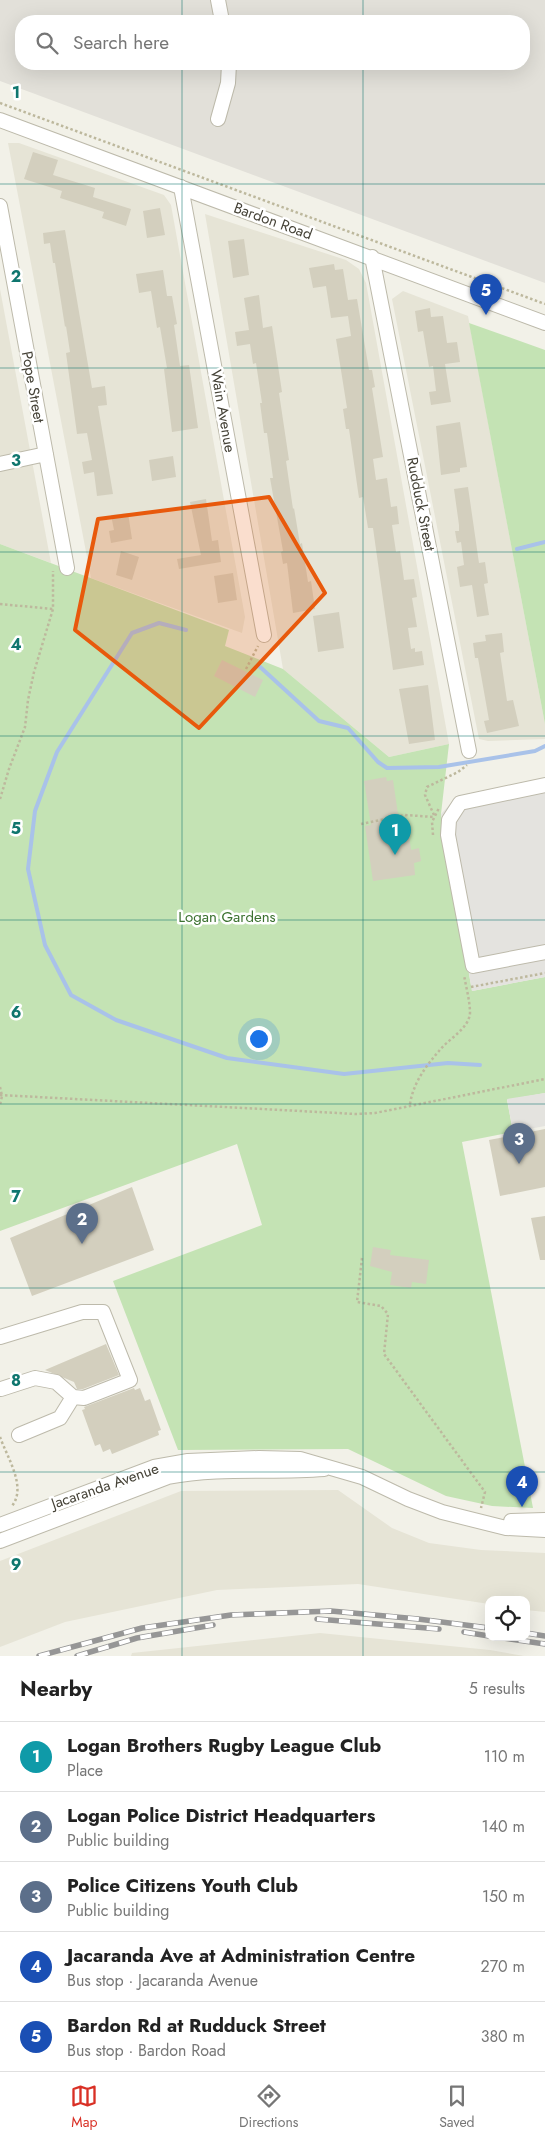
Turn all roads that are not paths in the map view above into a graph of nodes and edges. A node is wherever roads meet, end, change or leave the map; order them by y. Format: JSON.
{"nodes":[{"id":1,"x":218,"y":0,"type":"edge"},
{"id":2,"x":221,"y":15,"type":"edge"},
{"id":3,"x":229,"y":70,"type":"edge"},
{"id":4,"x":218,"y":119,"type":"dead end"},
{"id":5,"x":0,"y":120,"type":"edge"},
{"id":6,"x":181,"y":187,"type":"junction"},
{"id":7,"x":0,"y":206,"type":"edge"},
{"id":8,"x":372,"y":257,"type":"junction"},
{"id":9,"x":545,"y":323,"type":"edge"},
{"id":10,"x":46,"y":454,"type":"junction"},
{"id":11,"x":0,"y":464,"type":"edge"},
{"id":12,"x":60,"y":568,"type":"road end"},
{"id":13,"x":264,"y":635,"type":"dead end"},
{"id":14,"x":469,"y":751,"type":"dead end"},
{"id":15,"x":545,"y":785,"type":"edge"},
{"id":16,"x":545,"y":952,"type":"edge"},
{"id":17,"x":0,"y":1337,"type":"edge"},
{"id":18,"x":1,"y":1389,"type":"dead end"},
{"id":19,"x":73,"y":1396,"type":"junction"},
{"id":20,"x":19,"y":1435,"type":"dead end"},
{"id":21,"x":332,"y":1468,"type":"junction"},
{"id":22,"x":545,"y":1520,"type":"edge"},
{"id":23,"x":478,"y":1521,"type":"junction"},
{"id":24,"x":0,"y":1525,"type":"edge"},
{"id":25,"x":545,"y":1530,"type":"edge"},
{"id":26,"x":0,"y":1541,"type":"edge"}],
"edges":[{"from":1,"to":2,"type":"street"},
{"from":3,"to":4,"type":"street"},
{"from":5,"to":6,"type":"street","name":"Bardon Road"},
{"from":6,"to":8,"type":"street","name":"Bardon Road"},
{"from":6,"to":13,"type":"street","name":"Wain Avenue"},
{"from":7,"to":10,"type":"street","name":"Pope Street"},
{"from":8,"to":9,"type":"street","name":"Bardon Road"},
{"from":8,"to":14,"type":"street","name":"Rudduck Street"},
{"from":10,"to":11,"type":"street"},
{"from":10,"to":12,"type":"street","name":"Pope Street"},
{"from":15,"to":16,"type":"street"},
{"from":17,"to":19,"type":"street"},
{"from":18,"to":19,"type":"street"},
{"from":19,"to":20,"type":"street"},
{"from":21,"to":23,"type":"street","name":"Jacaranda Avenue"},
{"from":21,"to":24,"type":"street","name":"Jacaranda Avenue"},
{"from":21,"to":26,"type":"street","name":"Jacaranda Avenue"},
{"from":22,"to":23,"type":"street","name":"Jacaranda Avenue"},
{"from":23,"to":25,"type":"street","name":"Jacaranda Avenue"}]}
